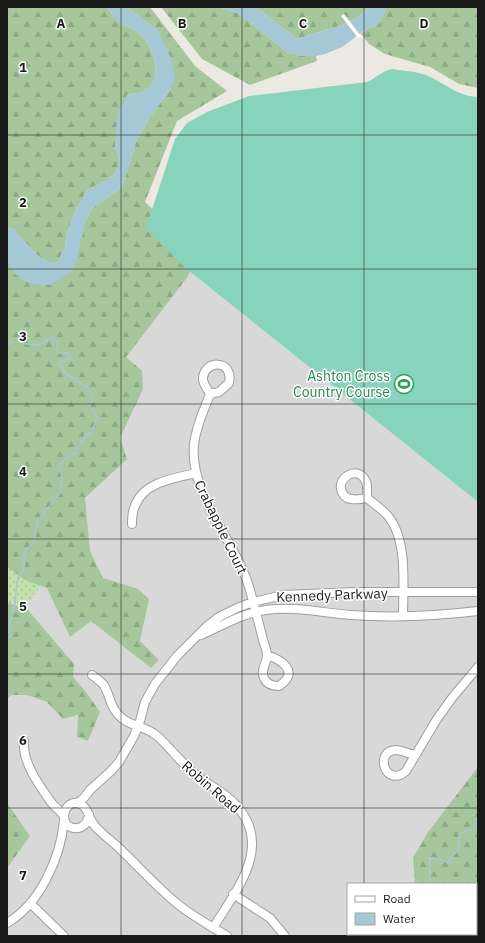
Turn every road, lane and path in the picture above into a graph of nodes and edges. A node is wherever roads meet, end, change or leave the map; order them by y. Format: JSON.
{"nodes":[{"id":1,"x":210,"y":394,"type":"dead end"},
{"id":2,"x":196,"y":473,"type":"junction"},
{"id":3,"x":367,"y":498,"type":"dead end"},
{"id":4,"x":132,"y":524,"type":"dead end"},
{"id":5,"x":403,"y":592,"type":"junction"},
{"id":6,"x":478,"y":592,"type":"edge"},
{"id":7,"x":253,"y":602,"type":"junction"},
{"id":8,"x":256,"y":612,"type":"junction"},
{"id":9,"x":478,"y":612,"type":"edge"},
{"id":10,"x":403,"y":616,"type":"junction"},
{"id":11,"x":196,"y":636,"type":"junction"},
{"id":12,"x":267,"y":655,"type":"dead end"},
{"id":13,"x":478,"y":667,"type":"edge"},
{"id":14,"x":92,"y":675,"type":"dead end"},
{"id":15,"x":138,"y":727,"type":"junction"},
{"id":16,"x":24,"y":741,"type":"dead end"},
{"id":17,"x":415,"y":755,"type":"dead end"},
{"id":18,"x":95,"y":786,"type":"junction"},
{"id":19,"x":49,"y":797,"type":"junction"},
{"id":20,"x":74,"y":804,"type":"junction"},
{"id":21,"x":88,"y":813,"type":"junction"},
{"id":22,"x":64,"y":818,"type":"junction"},
{"id":23,"x":78,"y":828,"type":"junction"},
{"id":24,"x":100,"y":832,"type":"junction"},
{"id":25,"x":60,"y":847,"type":"junction"},
{"id":26,"x":233,"y":894,"type":"junction"},
{"id":27,"x":30,"y":903,"type":"junction"},
{"id":28,"x":7,"y":924,"type":"edge"},
{"id":29,"x":213,"y":928,"type":"junction"},
{"id":30,"x":64,"y":936,"type":"edge"},
{"id":31,"x":228,"y":936,"type":"edge"},
{"id":32,"x":285,"y":936,"type":"edge"}],
"edges":[{"from":1,"to":2,"type":"street","name":"Crabapple Court"},
{"from":2,"to":4,"type":"street"},
{"from":2,"to":7,"type":"street","name":"Crabapple Court"},
{"from":3,"to":5,"type":"street"},
{"from":5,"to":6,"type":"street","name":"Kennedy Parkway"},
{"from":5,"to":7,"type":"street","name":"Kennedy Parkway"},
{"from":5,"to":10,"type":"street"},
{"from":7,"to":8,"type":"street","name":"Crabapple Court"},
{"from":7,"to":11,"type":"street","name":"Kennedy Parkway"},
{"from":8,"to":10,"type":"street","name":"Kennedy Parkway"},
{"from":8,"to":11,"type":"street","name":"Kennedy Parkway"},
{"from":8,"to":12,"type":"street","name":"Crabapple Court"},
{"from":9,"to":10,"type":"street","name":"Kennedy Parkway"},
{"from":11,"to":15,"type":"street","name":"Kennedy Parkway"},
{"from":13,"to":17,"type":"street"},
{"from":14,"to":15,"type":"street","name":"Robin Road"},
{"from":15,"to":18,"type":"street","name":"Kennedy Parkway"},
{"from":15,"to":26,"type":"street","name":"Robin Road"},
{"from":16,"to":19,"type":"street"},
{"from":18,"to":20,"type":"street","name":"Kennedy Parkway"},
{"from":18,"to":21,"type":"street","name":"Kennedy Parkway"},
{"from":19,"to":20,"type":"street"},
{"from":19,"to":22,"type":"street"},
{"from":20,"to":21,"type":"street"},
{"from":20,"to":22,"type":"street"},
{"from":21,"to":23,"type":"street"},
{"from":21,"to":24,"type":"street"},
{"from":22,"to":23,"type":"street"},
{"from":22,"to":25,"type":"street"},
{"from":23,"to":24,"type":"street"},
{"from":23,"to":25,"type":"street"},
{"from":24,"to":29,"type":"street"},
{"from":25,"to":27,"type":"street"},
{"from":26,"to":29,"type":"street","name":"Robin Road"},
{"from":26,"to":32,"type":"street"},
{"from":27,"to":28,"type":"street"},
{"from":27,"to":30,"type":"street"},
{"from":29,"to":31,"type":"street"}]}
